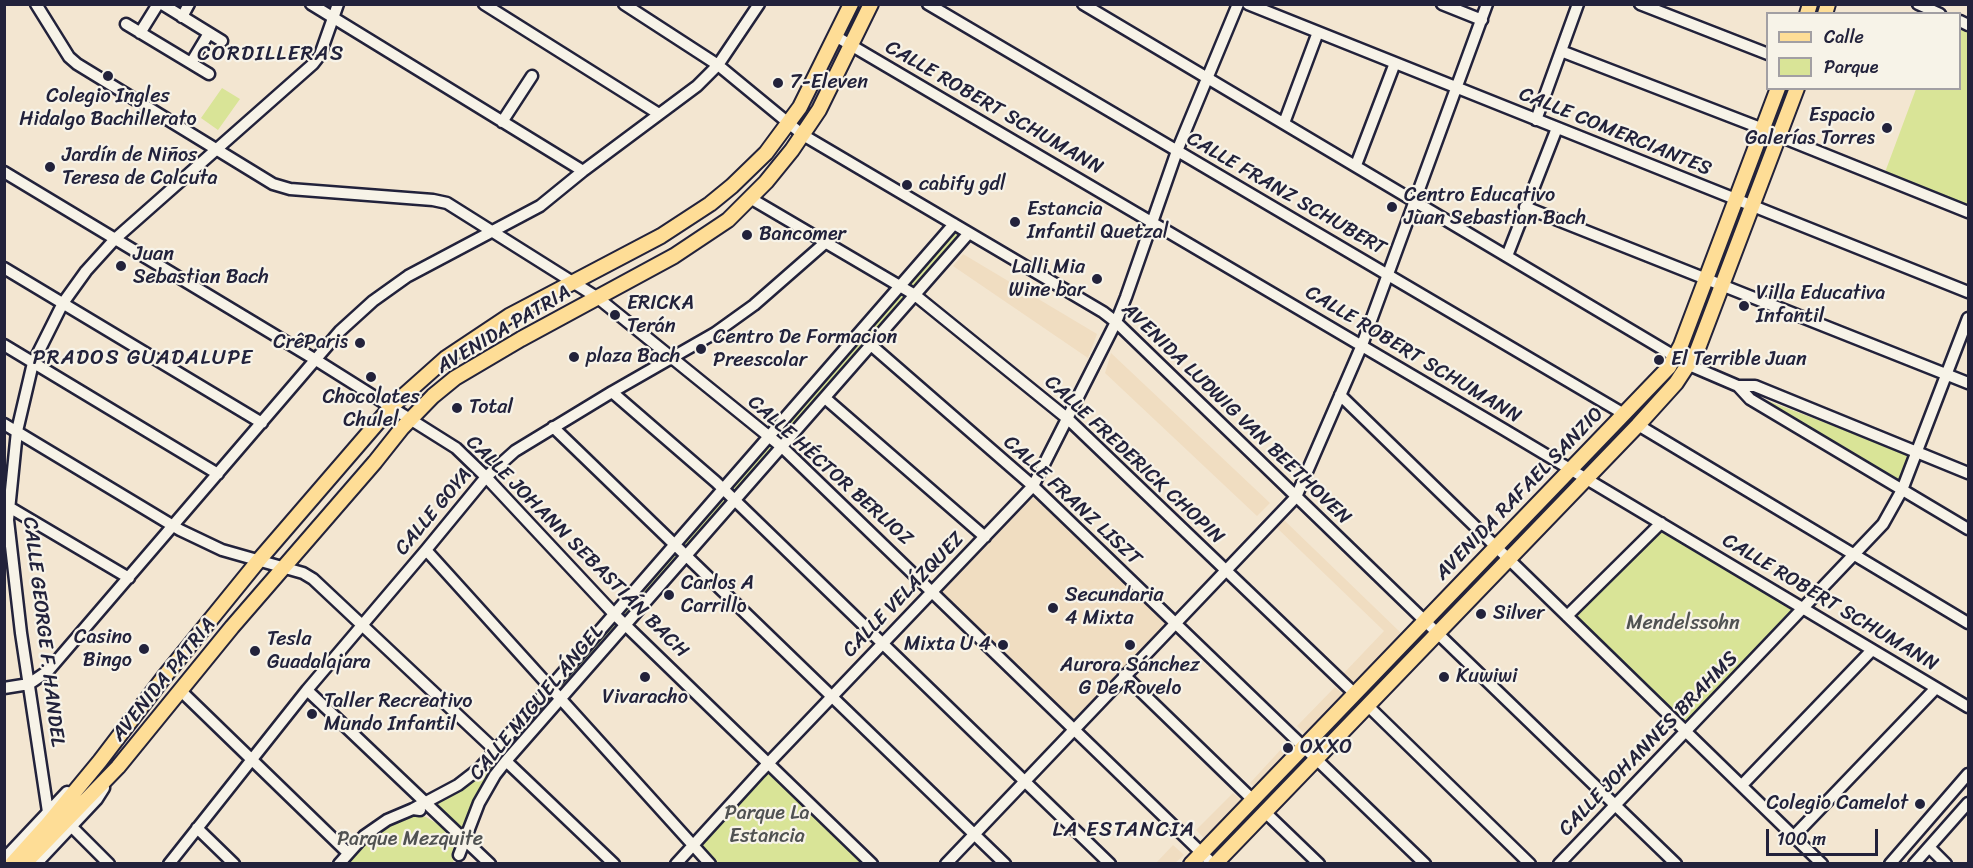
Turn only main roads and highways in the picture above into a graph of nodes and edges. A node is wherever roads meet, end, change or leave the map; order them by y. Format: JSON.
{"nodes":[{"id":1,"x":851,"y":4,"type":"edge"},
{"id":2,"x":871,"y":4,"type":"edge"},
{"id":3,"x":1777,"y":90,"type":"edge"},
{"id":4,"x":1796,"y":90,"type":"edge"},
{"id":5,"x":12,"y":864,"type":"edge"},
{"id":6,"x":24,"y":864,"type":"edge"},
{"id":7,"x":1191,"y":864,"type":"edge"},
{"id":8,"x":1214,"y":864,"type":"edge"}],
"edges":[{"from":1,"to":5,"type":"main road","name":"AVENIDA PATRIA"},
{"from":2,"to":6,"type":"main road","name":"AVENIDA PATRIA"},
{"from":3,"to":7,"type":"main road","name":"AVENIDA RAFAEL SANZIO"},
{"from":4,"to":8,"type":"main road","name":"AVENIDA RAFAEL SANZIO"}]}
